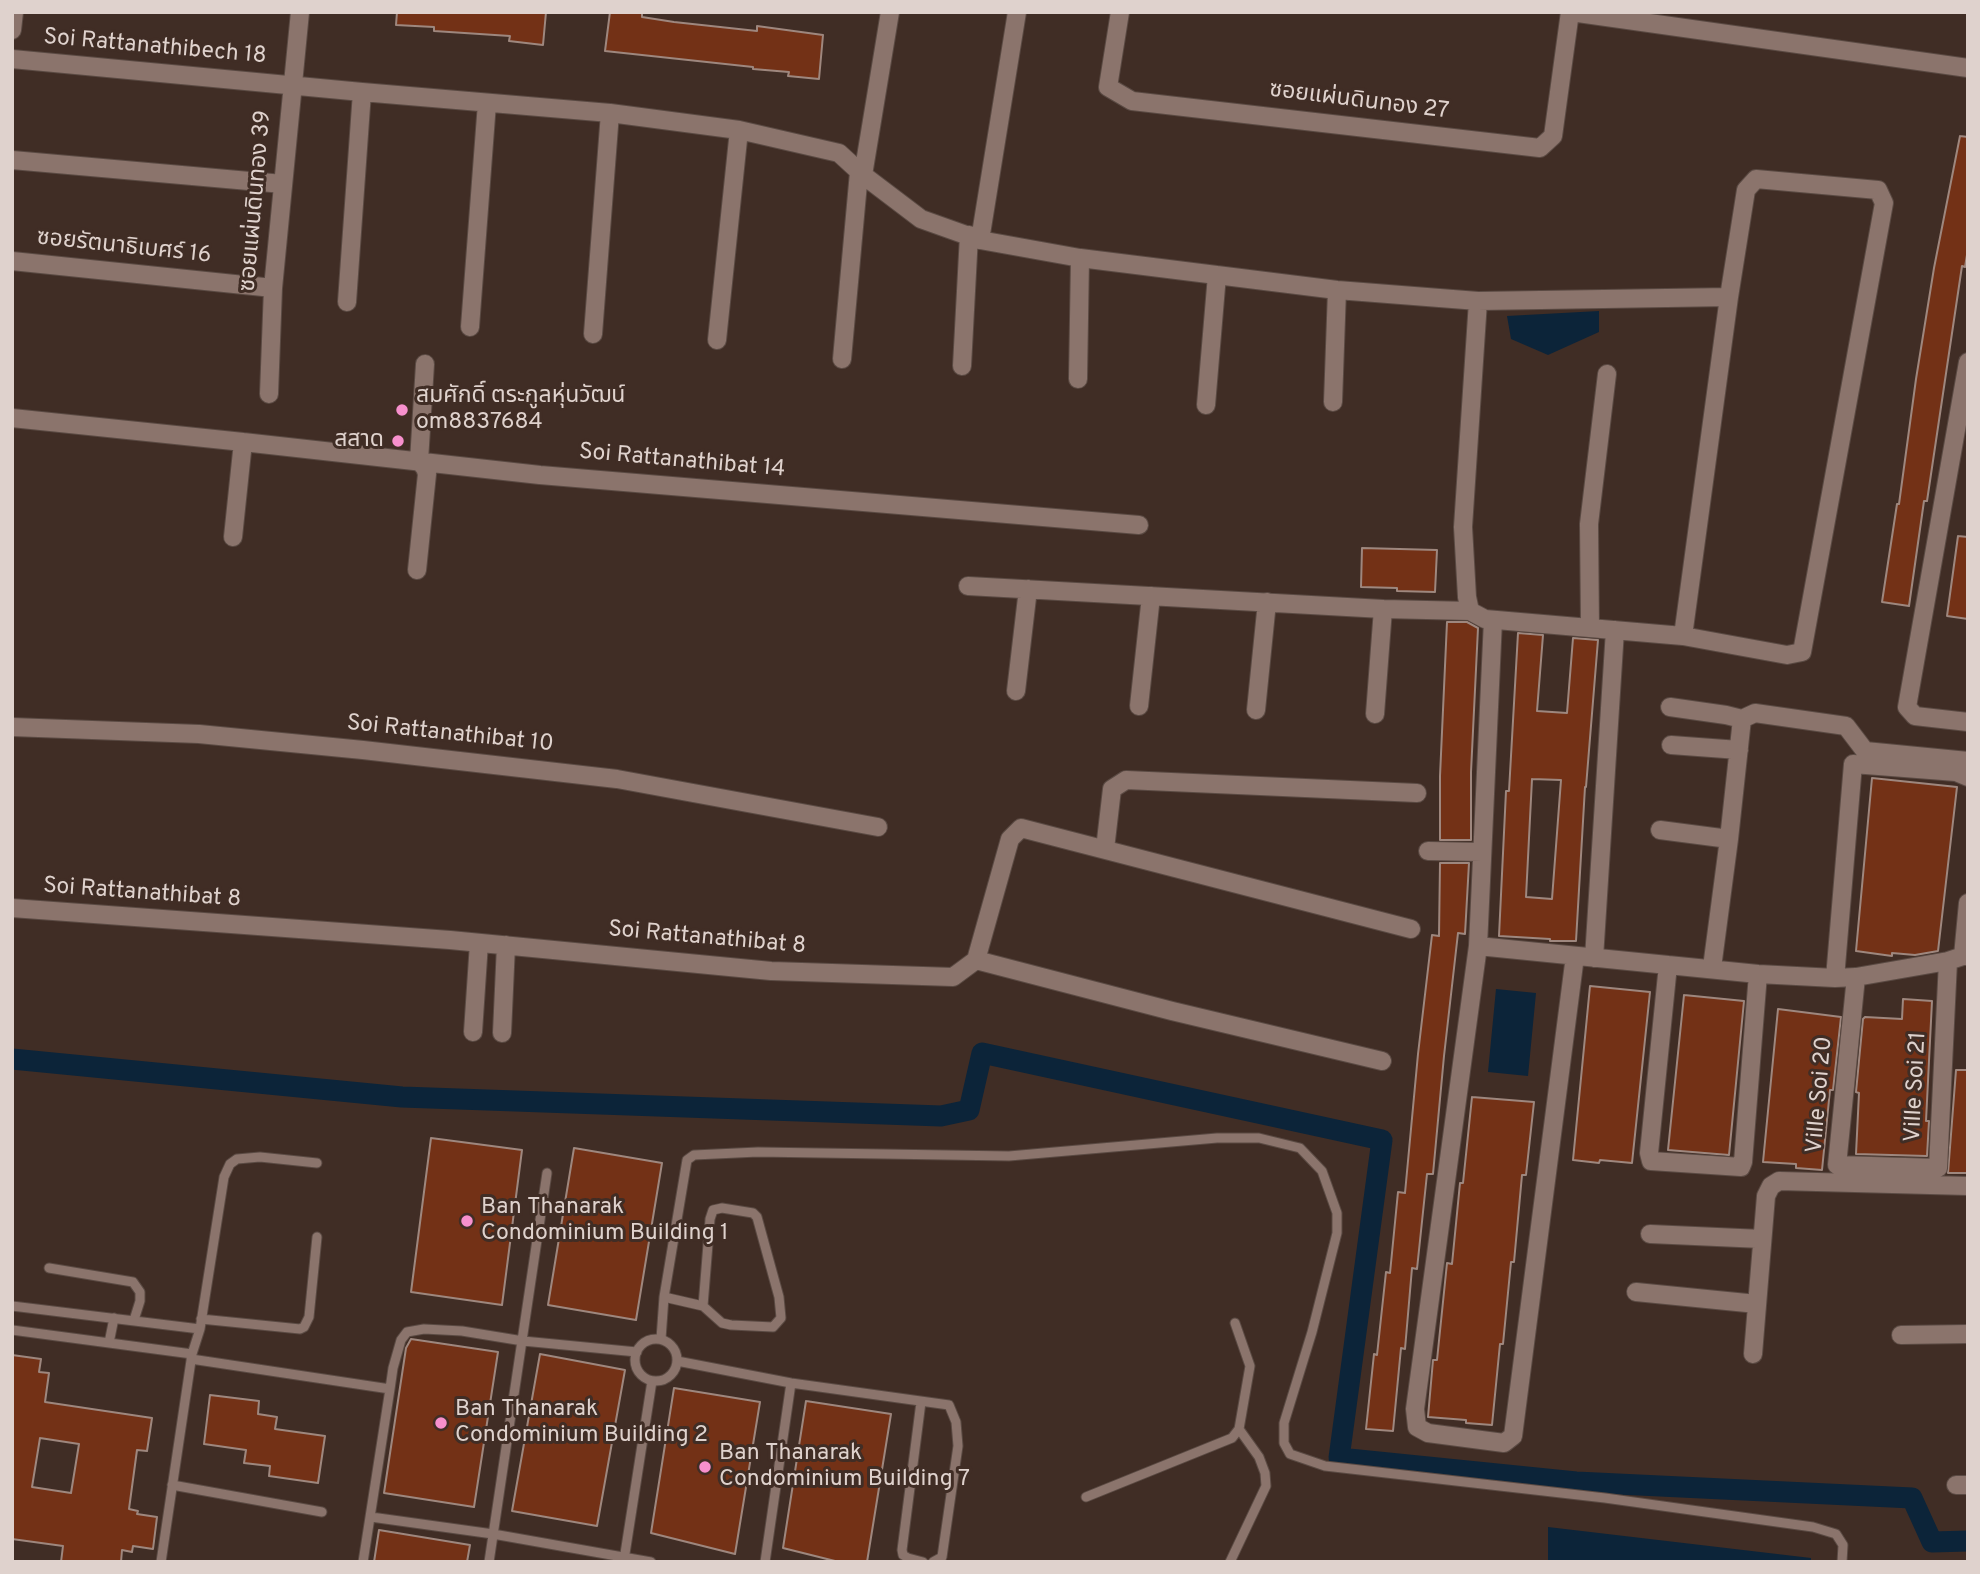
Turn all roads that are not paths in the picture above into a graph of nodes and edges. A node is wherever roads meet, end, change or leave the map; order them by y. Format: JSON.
{"nodes":[{"id":1,"x":14,"y":12,"type":"edge"},
{"id":2,"x":300,"y":12,"type":"edge"},
{"id":3,"x":890,"y":12,"type":"edge"},
{"id":4,"x":1017,"y":12,"type":"edge"},
{"id":5,"x":1120,"y":12,"type":"edge"},
{"id":6,"x":1571,"y":12,"type":"edge"},
{"id":7,"x":12,"y":30,"type":"edge"},
{"id":8,"x":12,"y":58,"type":"edge"},
{"id":9,"x":1968,"y":68,"type":"edge"},
{"id":10,"x":293,"y":85,"type":"junction"},
{"id":11,"x":362,"y":92,"type":"junction"},
{"id":12,"x":487,"y":103,"type":"junction"},
{"id":13,"x":610,"y":113,"type":"junction"},
{"id":14,"x":738,"y":130,"type":"junction"},
{"id":15,"x":12,"y":160,"type":"edge"},
{"id":16,"x":861,"y":173,"type":"junction"},
{"id":17,"x":283,"y":184,"type":"junction"},
{"id":18,"x":975,"y":238,"type":"junction"},
{"id":19,"x":1080,"y":258,"type":"junction"},
{"id":20,"x":12,"y":261,"type":"edge"},
{"id":21,"x":1217,"y":275,"type":"junction"},
{"id":22,"x":273,"y":288,"type":"junction"},
{"id":23,"x":1337,"y":290,"type":"junction"},
{"id":24,"x":1729,"y":297,"type":"junction"},
{"id":25,"x":1478,"y":301,"type":"junction"},
{"id":26,"x":347,"y":302,"type":"dead end"},
{"id":27,"x":470,"y":327,"type":"dead end"},
{"id":28,"x":593,"y":334,"type":"dead end"},
{"id":29,"x":717,"y":340,"type":"dead end"},
{"id":30,"x":842,"y":359,"type":"dead end"},
{"id":31,"x":1968,"y":362,"type":"edge"},
{"id":32,"x":425,"y":365,"type":"dead end"},
{"id":33,"x":962,"y":366,"type":"dead end"},
{"id":34,"x":1607,"y":374,"type":"dead end"},
{"id":35,"x":1078,"y":379,"type":"dead end"},
{"id":36,"x":269,"y":394,"type":"dead end"},
{"id":37,"x":1333,"y":402,"type":"dead end"},
{"id":38,"x":1206,"y":405,"type":"dead end"},
{"id":39,"x":12,"y":418,"type":"edge"},
{"id":40,"x":243,"y":442,"type":"junction"},
{"id":41,"x":419,"y":461,"type":"junction"},
{"id":42,"x":1139,"y":525,"type":"dead end"},
{"id":43,"x":233,"y":537,"type":"dead end"},
{"id":44,"x":417,"y":570,"type":"dead end"},
{"id":45,"x":968,"y":586,"type":"dead end"},
{"id":46,"x":1028,"y":589,"type":"junction"},
{"id":47,"x":1151,"y":596,"type":"junction"},
{"id":48,"x":1267,"y":602,"type":"junction"},
{"id":49,"x":1383,"y":608,"type":"junction"},
{"id":50,"x":1470,"y":611,"type":"junction"},
{"id":51,"x":1493,"y":620,"type":"junction"},
{"id":52,"x":1590,"y":628,"type":"junction"},
{"id":53,"x":1615,"y":630,"type":"junction"},
{"id":54,"x":1683,"y":636,"type":"junction"},
{"id":55,"x":1016,"y":691,"type":"dead end"},
{"id":56,"x":1139,"y":706,"type":"dead end"},
{"id":57,"x":1670,"y":707,"type":"dead end"},
{"id":58,"x":1256,"y":710,"type":"dead end"},
{"id":59,"x":1375,"y":714,"type":"dead end"},
{"id":60,"x":1742,"y":719,"type":"junction"},
{"id":61,"x":1968,"y":722,"type":"edge"},
{"id":62,"x":12,"y":727,"type":"edge"},
{"id":63,"x":1671,"y":745,"type":"dead end"},
{"id":64,"x":1739,"y":750,"type":"junction"},
{"id":65,"x":1968,"y":761,"type":"edge"},
{"id":66,"x":1968,"y":777,"type":"edge"},
{"id":67,"x":1417,"y":793,"type":"dead end"},
{"id":68,"x":878,"y":827,"type":"dead end"},
{"id":69,"x":1660,"y":830,"type":"dead end"},
{"id":70,"x":1730,"y":839,"type":"junction"},
{"id":71,"x":1105,"y":849,"type":"junction"},
{"id":72,"x":1428,"y":851,"type":"dead end"},
{"id":73,"x":1482,"y":852,"type":"junction"},
{"id":74,"x":1968,"y":903,"type":"edge"},
{"id":75,"x":12,"y":908,"type":"edge"},
{"id":76,"x":1411,"y":929,"type":"dead end"},
{"id":77,"x":479,"y":943,"type":"junction"},
{"id":78,"x":506,"y":945,"type":"junction"},
{"id":79,"x":1478,"y":946,"type":"junction"},
{"id":80,"x":1575,"y":956,"type":"junction"},
{"id":81,"x":1960,"y":957,"type":"edge"},
{"id":82,"x":1594,"y":958,"type":"junction"},
{"id":83,"x":976,"y":960,"type":"junction"},
{"id":84,"x":1713,"y":960,"type":"dead end"},
{"id":85,"x":1668,"y":965,"type":"junction"},
{"id":86,"x":1758,"y":974,"type":"junction"},
{"id":87,"x":1856,"y":977,"type":"junction"},
{"id":88,"x":1835,"y":978,"type":"junction"},
{"id":89,"x":473,"y":1032,"type":"dead end"},
{"id":90,"x":502,"y":1033,"type":"dead end"},
{"id":91,"x":1382,"y":1062,"type":"dead end"},
{"id":92,"x":317,"y":1163,"type":"dead end"},
{"id":93,"x":1890,"y":1166,"type":"joint"},
{"id":94,"x":547,"y":1173,"type":"dead end"},
{"id":95,"x":1968,"y":1186,"type":"edge"},
{"id":96,"x":1650,"y":1234,"type":"dead end"},
{"id":97,"x":317,"y":1237,"type":"dead end"},
{"id":98,"x":1762,"y":1239,"type":"junction"},
{"id":99,"x":49,"y":1268,"type":"dead end"},
{"id":100,"x":1636,"y":1292,"type":"dead end"},
{"id":101,"x":664,"y":1297,"type":"junction"},
{"id":102,"x":1757,"y":1304,"type":"junction"},
{"id":103,"x":12,"y":1306,"type":"edge"},
{"id":104,"x":703,"y":1306,"type":"junction"},
{"id":105,"x":114,"y":1318,"type":"junction"},
{"id":106,"x":201,"y":1319,"type":"junction"},
{"id":107,"x":134,"y":1321,"type":"junction"},
{"id":108,"x":1235,"y":1323,"type":"dead end"},
{"id":109,"x":200,"y":1329,"type":"junction"},
{"id":110,"x":12,"y":1330,"type":"edge"},
{"id":111,"x":1968,"y":1334,"type":"edge"},
{"id":112,"x":1900,"y":1335,"type":"dead end"},
{"id":113,"x":661,"y":1339,"type":"junction"},
{"id":114,"x":523,"y":1341,"type":"junction"},
{"id":115,"x":109,"y":1343,"type":"junction"},
{"id":116,"x":637,"y":1352,"type":"junction"},
{"id":117,"x":1753,"y":1354,"type":"dead end"},
{"id":118,"x":192,"y":1357,"type":"junction"},
{"id":119,"x":677,"y":1361,"type":"junction"},
{"id":120,"x":652,"y":1381,"type":"junction"},
{"id":121,"x":791,"y":1383,"type":"junction"},
{"id":122,"x":390,"y":1389,"type":"junction"},
{"id":123,"x":921,"y":1402,"type":"junction"},
{"id":124,"x":1239,"y":1429,"type":"junction"},
{"id":125,"x":172,"y":1485,"type":"junction"},
{"id":126,"x":1086,"y":1497,"type":"dead end"},
{"id":127,"x":322,"y":1512,"type":"dead end"},
{"id":128,"x":371,"y":1517,"type":"junction"},
{"id":129,"x":493,"y":1534,"type":"junction"},
{"id":130,"x":624,"y":1559,"type":"edge"},
{"id":131,"x":161,"y":1562,"type":"edge"},
{"id":132,"x":363,"y":1562,"type":"edge"},
{"id":133,"x":489,"y":1562,"type":"edge"},
{"id":134,"x":651,"y":1562,"type":"edge"},
{"id":135,"x":765,"y":1562,"type":"edge"},
{"id":136,"x":923,"y":1562,"type":"edge"},
{"id":137,"x":933,"y":1562,"type":"edge"},
{"id":138,"x":1230,"y":1562,"type":"edge"},
{"id":139,"x":1842,"y":1562,"type":"edge"}],
"edges":[{"from":1,"to":7,"type":"street"},
{"from":2,"to":10,"type":"street","name":"ซอยแผ่นดินทอง 39"},
{"from":3,"to":16,"type":"street"},
{"from":4,"to":18,"type":"street"},
{"from":5,"to":6,"type":"street","name":"ซอยแผ่นดินทอง 27"},
{"from":6,"to":9,"type":"street"},
{"from":8,"to":10,"type":"street","name":"Soi Rattanathibech 18"},
{"from":10,"to":11,"type":"street","name":"Soi Rattanathibech 18"},
{"from":10,"to":17,"type":"street","name":"ซอยแผ่นดินทอง 39"},
{"from":11,"to":12,"type":"street","name":"Soi Rattanathibech 18"},
{"from":11,"to":26,"type":"street"},
{"from":12,"to":13,"type":"street","name":"Soi Rattanathibech 18"},
{"from":12,"to":27,"type":"street"},
{"from":13,"to":14,"type":"street","name":"Soi Rattanathibech 18"},
{"from":13,"to":28,"type":"street"},
{"from":14,"to":16,"type":"street","name":"Soi Rattanathibech 18"},
{"from":14,"to":29,"type":"street"},
{"from":15,"to":17,"type":"street"},
{"from":16,"to":18,"type":"street","name":"Soi Rattanathibech 18"},
{"from":16,"to":30,"type":"street"},
{"from":17,"to":22,"type":"street","name":"ซอยแผ่นดินทอง 39"},
{"from":18,"to":19,"type":"street","name":"Soi Rattanathibech 18"},
{"from":18,"to":33,"type":"street"},
{"from":19,"to":21,"type":"street","name":"Soi Rattanathibech 18"},
{"from":19,"to":35,"type":"street"},
{"from":20,"to":22,"type":"street","name":"ซอยรัตนาธิเบศร์ 16"},
{"from":21,"to":23,"type":"street","name":"Soi Rattanathibech 18"},
{"from":21,"to":38,"type":"street"},
{"from":22,"to":36,"type":"street","name":"ซอยแผ่นดินทอง 39"},
{"from":23,"to":25,"type":"street","name":"Soi Rattanathibech 18"},
{"from":23,"to":37,"type":"street"},
{"from":24,"to":25,"type":"street","name":"Soi Rattanathibech 18"},
{"from":24,"to":54,"type":"street"},
{"from":24,"to":54,"type":"street"},
{"from":25,"to":50,"type":"street"},
{"from":31,"to":61,"type":"street"},
{"from":32,"to":41,"type":"street"},
{"from":34,"to":52,"type":"street"},
{"from":39,"to":40,"type":"street","name":"Soi Rattanathibat 14"},
{"from":40,"to":41,"type":"street","name":"Soi Rattanathibat 14"},
{"from":40,"to":43,"type":"street"},
{"from":41,"to":42,"type":"street","name":"Soi Rattanathibat 14"},
{"from":41,"to":44,"type":"street"},
{"from":45,"to":46,"type":"street"},
{"from":46,"to":47,"type":"street"},
{"from":46,"to":55,"type":"street"},
{"from":47,"to":48,"type":"street"},
{"from":47,"to":56,"type":"street"},
{"from":48,"to":49,"type":"street"},
{"from":48,"to":58,"type":"street"},
{"from":49,"to":50,"type":"street"},
{"from":49,"to":59,"type":"street"},
{"from":50,"to":51,"type":"street"},
{"from":51,"to":52,"type":"street"},
{"from":51,"to":73,"type":"street"},
{"from":52,"to":53,"type":"street"},
{"from":53,"to":54,"type":"street"},
{"from":53,"to":82,"type":"street"},
{"from":57,"to":60,"type":"street"},
{"from":60,"to":64,"type":"street"},
{"from":60,"to":65,"type":"street"},
{"from":62,"to":68,"type":"street","name":"Soi Rattanathibat 10"},
{"from":63,"to":64,"type":"street"},
{"from":64,"to":70,"type":"street"},
{"from":66,"to":88,"type":"street"},
{"from":67,"to":71,"type":"street"},
{"from":69,"to":70,"type":"street"},
{"from":70,"to":84,"type":"street"},
{"from":71,"to":76,"type":"street"},
{"from":71,"to":83,"type":"street"},
{"from":72,"to":73,"type":"street"},
{"from":73,"to":79,"type":"street"},
{"from":74,"to":81,"type":"street"},
{"from":75,"to":77,"type":"street","name":"Soi Rattanathibat 8"},
{"from":77,"to":78,"type":"street","name":"Soi Rattanathibat 8"},
{"from":77,"to":89,"type":"street"},
{"from":78,"to":83,"type":"street","name":"Soi Rattanathibat 8"},
{"from":78,"to":90,"type":"street"},
{"from":79,"to":80,"type":"street"},
{"from":79,"to":80,"type":"street"},
{"from":80,"to":82,"type":"street"},
{"from":81,"to":87,"type":"street"},
{"from":81,"to":93,"type":"street","name":"Ville Soi 21"},
{"from":82,"to":85,"type":"street"},
{"from":83,"to":91,"type":"street"},
{"from":85,"to":86,"type":"street"},
{"from":85,"to":86,"type":"street"},
{"from":86,"to":88,"type":"street"},
{"from":87,"to":88,"type":"street"},
{"from":87,"to":93,"type":"street","name":"Ville Soi 20"},
{"from":92,"to":106,"type":"lane"},
{"from":94,"to":114,"type":"lane"},
{"from":95,"to":98,"type":"street"},
{"from":96,"to":98,"type":"street"},
{"from":97,"to":106,"type":"lane"},
{"from":98,"to":102,"type":"street"},
{"from":99,"to":107,"type":"lane"},
{"from":100,"to":102,"type":"street"},
{"from":101,"to":104,"type":"lane"},
{"from":101,"to":113,"type":"lane"},
{"from":101,"to":139,"type":"lane"},
{"from":102,"to":117,"type":"street"},
{"from":103,"to":105,"type":"lane"},
{"from":104,"to":104,"type":"lane"},
{"from":105,"to":107,"type":"lane"},
{"from":105,"to":115,"type":"lane"},
{"from":106,"to":109,"type":"lane"},
{"from":107,"to":109,"type":"lane"},
{"from":108,"to":124,"type":"lane"},
{"from":109,"to":118,"type":"lane"},
{"from":110,"to":115,"type":"lane"},
{"from":111,"to":112,"type":"street"},
{"from":113,"to":116,"type":"lane"},
{"from":113,"to":119,"type":"lane"},
{"from":114,"to":116,"type":"lane"},
{"from":114,"to":122,"type":"lane"},
{"from":114,"to":129,"type":"lane"},
{"from":115,"to":118,"type":"lane"},
{"from":116,"to":120,"type":"lane"},
{"from":118,"to":122,"type":"lane"},
{"from":118,"to":125,"type":"lane"},
{"from":119,"to":120,"type":"lane"},
{"from":119,"to":121,"type":"lane"},
{"from":120,"to":130,"type":"lane"},
{"from":121,"to":123,"type":"lane"},
{"from":121,"to":135,"type":"lane"},
{"from":122,"to":128,"type":"lane"},
{"from":123,"to":136,"type":"lane"},
{"from":123,"to":137,"type":"lane"},
{"from":124,"to":126,"type":"lane"},
{"from":124,"to":138,"type":"lane"},
{"from":125,"to":127,"type":"lane"},
{"from":125,"to":131,"type":"lane"},
{"from":128,"to":129,"type":"lane"},
{"from":128,"to":132,"type":"lane"},
{"from":129,"to":130,"type":"lane"},
{"from":129,"to":133,"type":"lane"},
{"from":130,"to":134,"type":"lane"}]}
